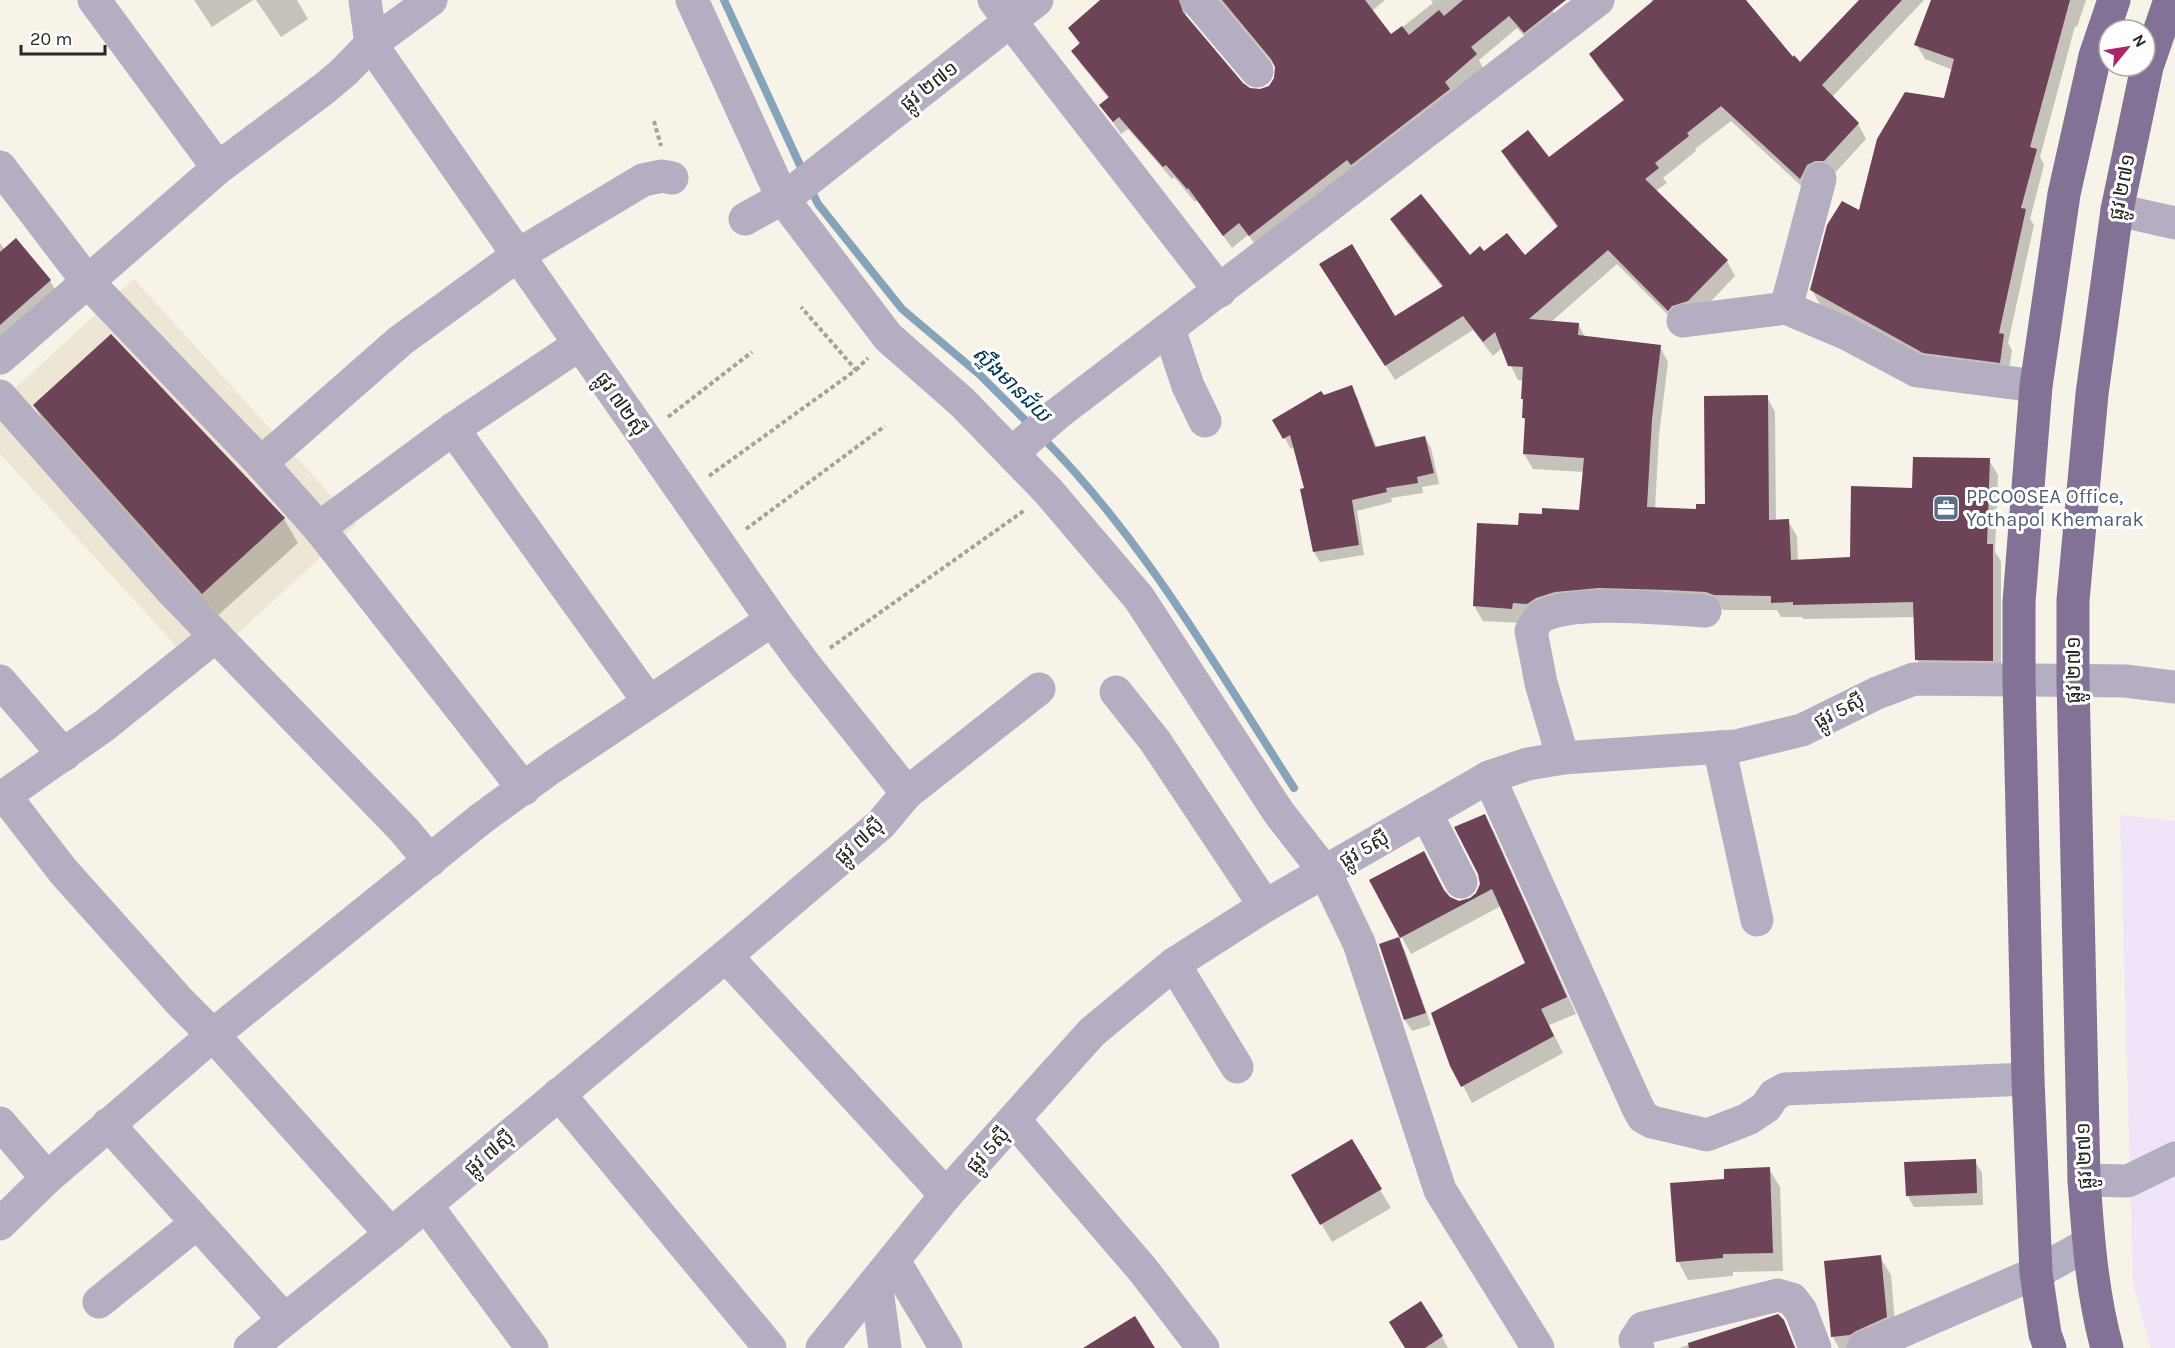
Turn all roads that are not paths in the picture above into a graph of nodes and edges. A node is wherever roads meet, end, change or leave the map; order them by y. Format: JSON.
{"nodes":[{"id":1,"x":94,"y":0,"type":"edge"},
{"id":2,"x":365,"y":0,"type":"edge"},
{"id":3,"x":431,"y":0,"type":"edge"},
{"id":4,"x":692,"y":0,"type":"edge"},
{"id":5,"x":1037,"y":0,"type":"edge"},
{"id":6,"x":1197,"y":0,"type":"edge"},
{"id":7,"x":2114,"y":0,"type":"edge"},
{"id":8,"x":2170,"y":0,"type":"edge"},
{"id":9,"x":1583,"y":4,"type":"edge"},
{"id":10,"x":1002,"y":10,"type":"edge"},
{"id":11,"x":371,"y":44,"type":"junction"},
{"id":12,"x":1257,"y":71,"type":"dead end"},
{"id":13,"x":0,"y":167,"type":"edge"},
{"id":14,"x":218,"y":168,"type":"junction"},
{"id":15,"x":672,"y":178,"type":"dead end"},
{"id":16,"x":1820,"y":179,"type":"dead end"},
{"id":17,"x":787,"y":196,"type":"junction"},
{"id":18,"x":2117,"y":210,"type":"junction"},
{"id":19,"x":745,"y":219,"type":"dead end"},
{"id":20,"x":2175,"y":224,"type":"edge"},
{"id":21,"x":518,"y":255,"type":"junction"},
{"id":22,"x":87,"y":281,"type":"junction"},
{"id":23,"x":1220,"y":291,"type":"junction"},
{"id":24,"x":1786,"y":308,"type":"junction"},
{"id":25,"x":1683,"y":321,"type":"dead end"},
{"id":26,"x":1169,"y":329,"type":"junction"},
{"id":27,"x":580,"y":344,"type":"junction"},
{"id":28,"x":0,"y":358,"type":"edge"},
{"id":29,"x":2036,"y":386,"type":"junction"},
{"id":30,"x":0,"y":396,"type":"edge"},
{"id":31,"x":1205,"y":421,"type":"dead end"},
{"id":32,"x":453,"y":429,"type":"junction"},
{"id":33,"x":1028,"y":439,"type":"junction"},
{"id":34,"x":261,"y":463,"type":"junction"},
{"id":35,"x":319,"y":528,"type":"junction"},
{"id":36,"x":1705,"y":611,"type":"dead end"},
{"id":37,"x":772,"y":620,"type":"junction"},
{"id":38,"x":216,"y":636,"type":"junction"},
{"id":39,"x":2019,"y":679,"type":"junction"},
{"id":40,"x":0,"y":681,"type":"edge"},
{"id":41,"x":2073,"y":681,"type":"junction"},
{"id":42,"x":2175,"y":687,"type":"edge"},
{"id":43,"x":1039,"y":689,"type":"dead end"},
{"id":44,"x":1116,"y":692,"type":"dead end"},
{"id":45,"x":650,"y":702,"type":"junction"},
{"id":46,"x":1719,"y":747,"type":"junction"},
{"id":47,"x":64,"y":755,"type":"junction"},
{"id":48,"x":1563,"y":758,"type":"junction"},
{"id":49,"x":1489,"y":777,"type":"junction"},
{"id":50,"x":524,"y":789,"type":"junction"},
{"id":51,"x":907,"y":793,"type":"junction"},
{"id":52,"x":2,"y":798,"type":"edge"},
{"id":53,"x":1426,"y":813,"type":"junction"},
{"id":54,"x":430,"y":861,"type":"junction"},
{"id":55,"x":1324,"y":872,"type":"junction"},
{"id":56,"x":1461,"y":882,"type":"dead end"},
{"id":57,"x":1265,"y":906,"type":"junction"},
{"id":58,"x":1757,"y":920,"type":"dead end"},
{"id":59,"x":726,"y":956,"type":"junction"},
{"id":60,"x":1174,"y":963,"type":"junction"},
{"id":61,"x":213,"y":1035,"type":"junction"},
{"id":62,"x":1237,"y":1067,"type":"dead end"},
{"id":63,"x":2028,"y":1079,"type":"junction"},
{"id":64,"x":559,"y":1094,"type":"junction"},
{"id":65,"x":1014,"y":1120,"type":"junction"},
{"id":66,"x":0,"y":1123,"type":"edge"},
{"id":67,"x":108,"y":1124,"type":"junction"},
{"id":68,"x":2175,"y":1158,"type":"edge"},
{"id":69,"x":48,"y":1178,"type":"junction"},
{"id":70,"x":2084,"y":1180,"type":"junction"},
{"id":71,"x":946,"y":1195,"type":"junction"},
{"id":72,"x":426,"y":1205,"type":"junction"},
{"id":73,"x":197,"y":1223,"type":"junction"},
{"id":74,"x":0,"y":1224,"type":"edge"},
{"id":75,"x":391,"y":1234,"type":"junction"},
{"id":76,"x":2088,"y":1244,"type":"junction"},
{"id":77,"x":885,"y":1272,"type":"junction"},
{"id":78,"x":2036,"y":1273,"type":"junction"},
{"id":79,"x":99,"y":1302,"type":"dead end"},
{"id":80,"x":267,"y":1338,"type":"edge"},
{"id":81,"x":532,"y":1348,"type":"edge"},
{"id":82,"x":770,"y":1348,"type":"edge"},
{"id":83,"x":822,"y":1348,"type":"edge"},
{"id":84,"x":885,"y":1348,"type":"edge"},
{"id":85,"x":946,"y":1348,"type":"edge"},
{"id":86,"x":1203,"y":1348,"type":"edge"},
{"id":87,"x":1538,"y":1348,"type":"edge"},
{"id":88,"x":1638,"y":1348,"type":"edge"},
{"id":89,"x":1815,"y":1348,"type":"edge"},
{"id":90,"x":1863,"y":1348,"type":"edge"},
{"id":91,"x":2049,"y":1348,"type":"edge"},
{"id":92,"x":2107,"y":1348,"type":"edge"}],
"edges":[{"from":1,"to":14,"type":"street"},
{"from":2,"to":11,"type":"street","name":"ផ្លូវ ៧២ស៊ី"},
{"from":3,"to":11,"type":"street"},
{"from":4,"to":17,"type":"street"},
{"from":5,"to":10,"type":"street","name":"ផ្លូវ ២៧១"},
{"from":6,"to":12,"type":"street"},
{"from":7,"to":29,"type":"main road"},
{"from":8,"to":18,"type":"main road","name":"ផ្លូវ ២៧១"},
{"from":9,"to":23,"type":"street"},
{"from":10,"to":17,"type":"street","name":"ផ្លូវ ២៧១"},
{"from":10,"to":23,"type":"street"},
{"from":11,"to":14,"type":"street"},
{"from":11,"to":21,"type":"street","name":"ផ្លូវ ៧២ស៊ី"},
{"from":13,"to":22,"type":"street"},
{"from":14,"to":22,"type":"street"},
{"from":15,"to":21,"type":"street"},
{"from":16,"to":24,"type":"street"},
{"from":17,"to":19,"type":"street","name":"ផ្លូវ ២៧១"},
{"from":17,"to":33,"type":"street"},
{"from":18,"to":20,"type":"street"},
{"from":18,"to":41,"type":"main road","name":"ផ្លូវ ២៧១"},
{"from":21,"to":27,"type":"street","name":"ផ្លូវ ៧២ស៊ី"},
{"from":21,"to":34,"type":"street"},
{"from":22,"to":28,"type":"street"},
{"from":22,"to":34,"type":"street"},
{"from":23,"to":26,"type":"street"},
{"from":24,"to":25,"type":"street"},
{"from":24,"to":29,"type":"street"},
{"from":26,"to":31,"type":"street"},
{"from":26,"to":33,"type":"street"},
{"from":27,"to":32,"type":"street"},
{"from":27,"to":37,"type":"street","name":"ផ្លូវ ៧២ស៊ី"},
{"from":29,"to":39,"type":"main road"},
{"from":30,"to":38,"type":"street"},
{"from":32,"to":35,"type":"street"},
{"from":32,"to":45,"type":"street"},
{"from":33,"to":55,"type":"street"},
{"from":34,"to":35,"type":"street"},
{"from":35,"to":50,"type":"street"},
{"from":36,"to":48,"type":"street"},
{"from":37,"to":45,"type":"street"},
{"from":37,"to":51,"type":"street","name":"ផ្លូវ ៧២ស៊ី"},
{"from":38,"to":47,"type":"street"},
{"from":38,"to":54,"type":"street"},
{"from":39,"to":41,"type":"street","name":"ផ្លូវ 5ស៊ី"},
{"from":39,"to":46,"type":"street","name":"ផ្លូវ 5ស៊ី"},
{"from":39,"to":63,"type":"main road"},
{"from":40,"to":47,"type":"street"},
{"from":41,"to":42,"type":"street","name":"ផ្លូវ 5ស៊ី"},
{"from":41,"to":70,"type":"main road","name":"ផ្លូវ ២៧១"},
{"from":43,"to":51,"type":"street","name":"ផ្លូវ ៧ស៊ី"},
{"from":44,"to":57,"type":"street"},
{"from":45,"to":50,"type":"street"},
{"from":46,"to":48,"type":"street","name":"ផ្លូវ 5ស៊ី"},
{"from":46,"to":58,"type":"street"},
{"from":47,"to":52,"type":"street"},
{"from":48,"to":49,"type":"street","name":"ផ្លូវ 5ស៊ី"},
{"from":49,"to":53,"type":"street","name":"ផ្លូវ 5ស៊ី"},
{"from":49,"to":63,"type":"street"},
{"from":50,"to":54,"type":"street"},
{"from":51,"to":59,"type":"street","name":"ផ្លូវ ៧ស៊ី"},
{"from":52,"to":61,"type":"street"},
{"from":53,"to":55,"type":"street","name":"ផ្លូវ 5ស៊ី"},
{"from":53,"to":56,"type":"street"},
{"from":54,"to":61,"type":"street"},
{"from":55,"to":57,"type":"street","name":"ផ្លូវ 5ស៊ី"},
{"from":55,"to":87,"type":"street"},
{"from":57,"to":60,"type":"street","name":"ផ្លូវ 5ស៊ី"},
{"from":59,"to":64,"type":"street","name":"ផ្លូវ ៧ស៊ី"},
{"from":59,"to":71,"type":"street"},
{"from":60,"to":62,"type":"street"},
{"from":60,"to":65,"type":"street","name":"ផ្លូវ 5ស៊ី"},
{"from":61,"to":67,"type":"street"},
{"from":61,"to":75,"type":"street"},
{"from":63,"to":78,"type":"main road"},
{"from":64,"to":72,"type":"street","name":"ផ្លូវ ៧ស៊ី"},
{"from":64,"to":82,"type":"street"},
{"from":65,"to":71,"type":"street","name":"ផ្លូវ 5ស៊ី"},
{"from":65,"to":86,"type":"street"},
{"from":66,"to":69,"type":"street"},
{"from":67,"to":69,"type":"street"},
{"from":67,"to":73,"type":"street"},
{"from":68,"to":70,"type":"street"},
{"from":69,"to":74,"type":"street"},
{"from":70,"to":76,"type":"main road","name":"ផ្លូវ ២៧១"},
{"from":71,"to":77,"type":"street","name":"ផ្លូវ 5ស៊ី"},
{"from":72,"to":75,"type":"street","name":"ផ្លូវ ៧ស៊ី"},
{"from":72,"to":81,"type":"street"},
{"from":73,"to":79,"type":"street"},
{"from":73,"to":80,"type":"street"},
{"from":75,"to":80,"type":"street","name":"ផ្លូវ ៧ស៊ី"},
{"from":76,"to":78,"type":"street"},
{"from":76,"to":92,"type":"main road","name":"ផ្លូវ ២៧១"},
{"from":77,"to":83,"type":"street","name":"ផ្លូវ 5ស៊ី"},
{"from":77,"to":84,"type":"street"},
{"from":77,"to":85,"type":"street"},
{"from":78,"to":90,"type":"street"},
{"from":78,"to":91,"type":"main road"},
{"from":88,"to":89,"type":"street"}]}
